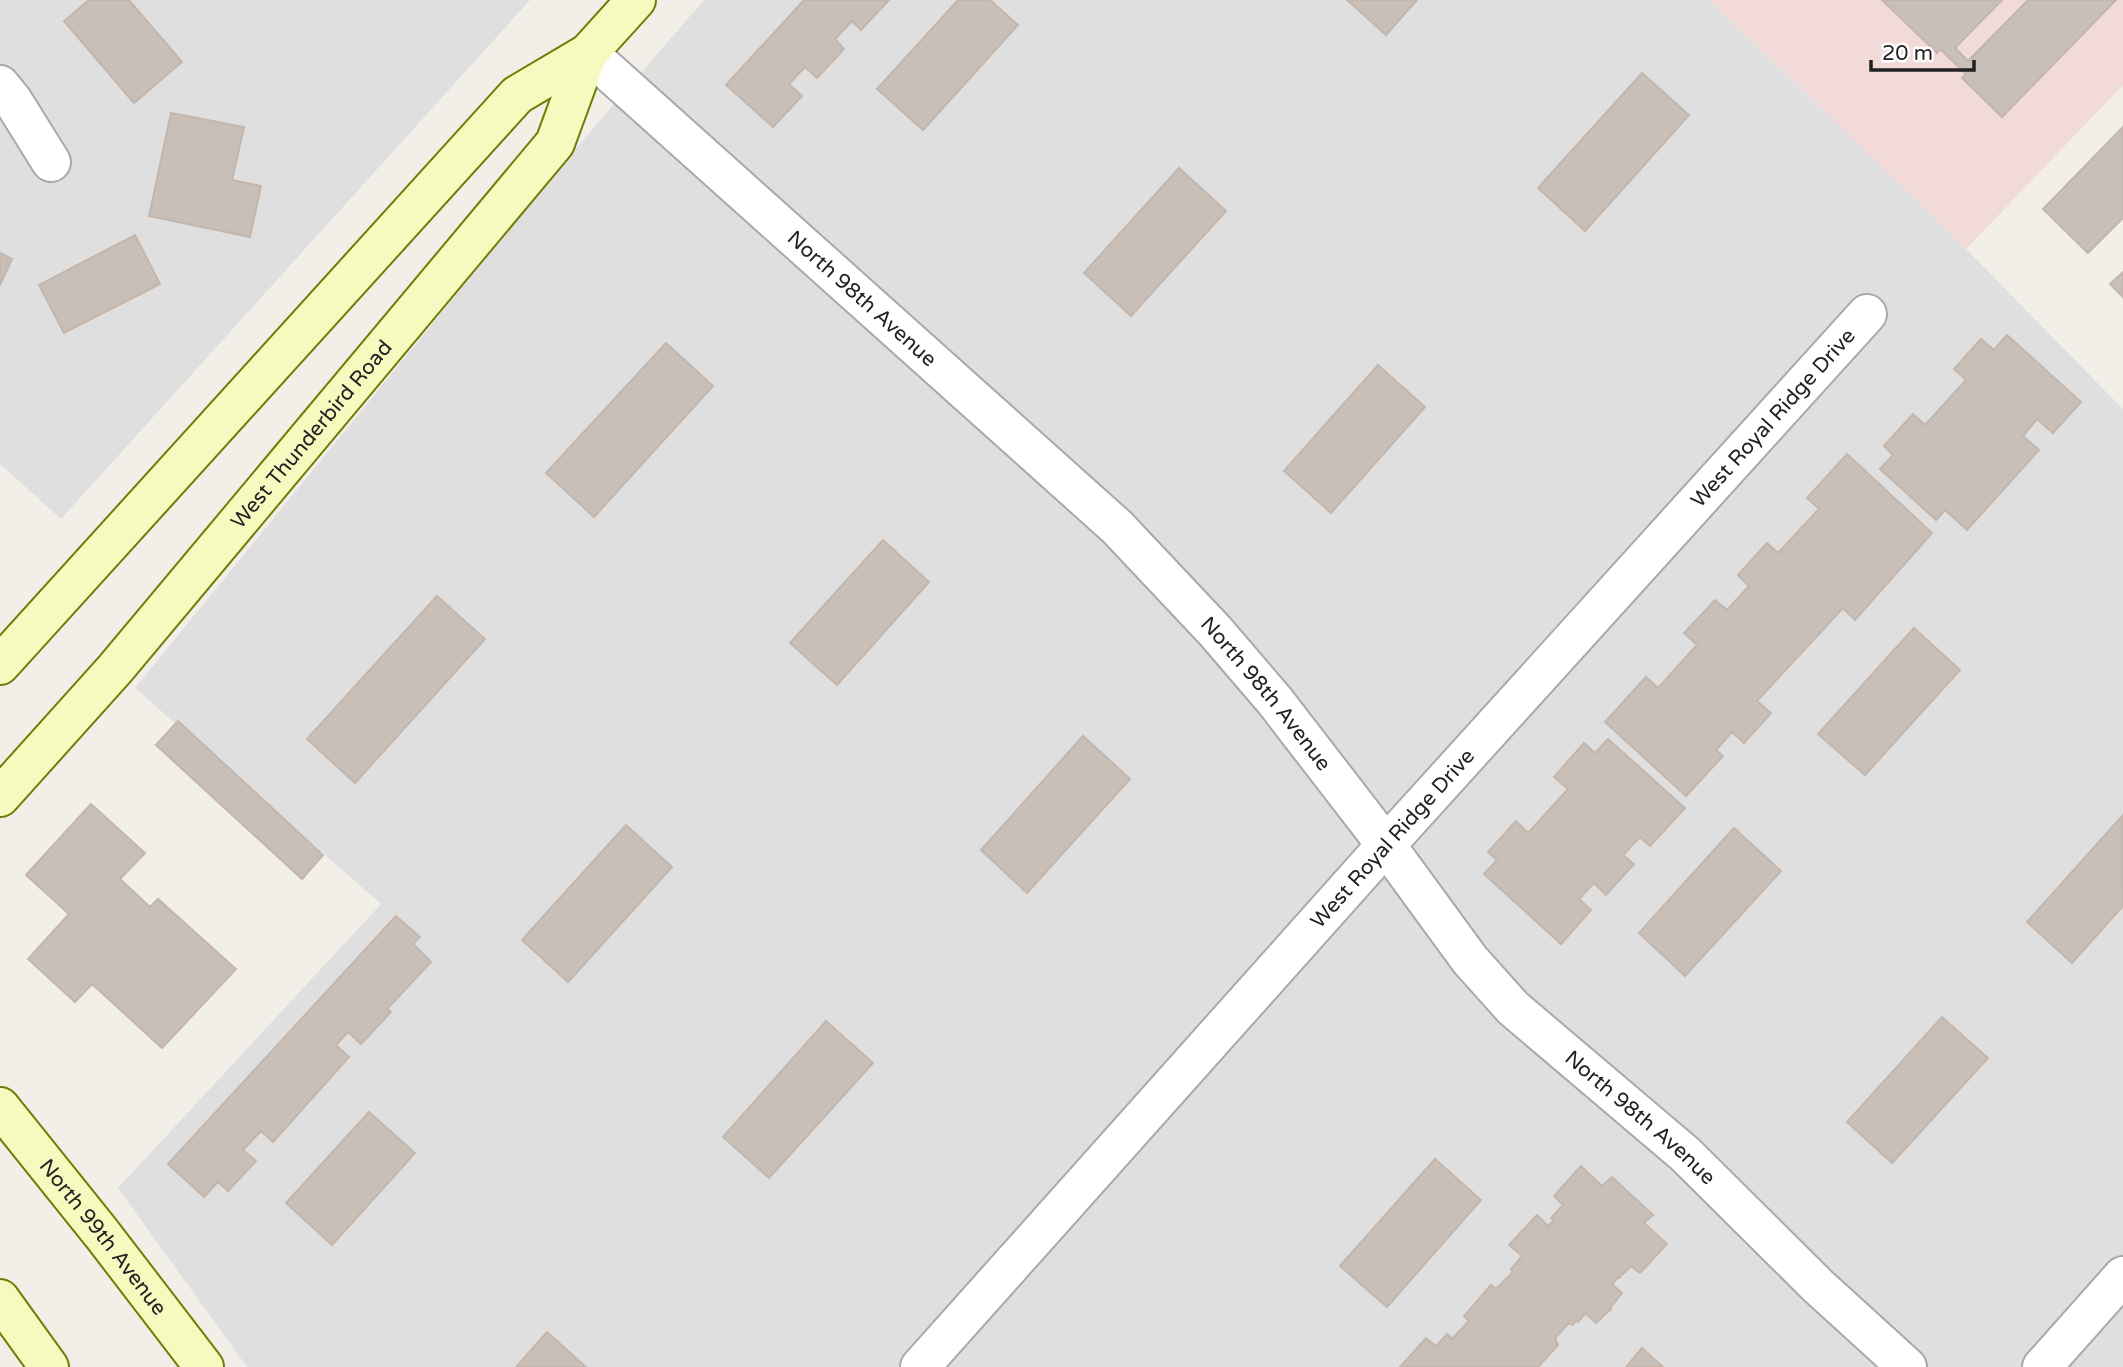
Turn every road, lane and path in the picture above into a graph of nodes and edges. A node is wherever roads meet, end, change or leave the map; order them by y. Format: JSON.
{"nodes":[{"id":1,"x":636,"y":0,"type":"edge"},
{"id":2,"x":588,"y":53,"type":"junction"},
{"id":3,"x":0,"y":85,"type":"edge"},
{"id":4,"x":51,"y":162,"type":"dead end"},
{"id":5,"x":1867,"y":314,"type":"dead end"},
{"id":6,"x":0,"y":665,"type":"edge"},
{"id":7,"x":0,"y":797,"type":"edge"},
{"id":8,"x":1386,"y":845,"type":"junction"},
{"id":9,"x":0,"y":1107,"type":"edge"},
{"id":10,"x":2123,"y":1276,"type":"edge"},
{"id":11,"x":0,"y":1299,"type":"edge"},
{"id":12,"x":50,"y":1367,"type":"edge"},
{"id":13,"x":204,"y":1367,"type":"edge"},
{"id":14,"x":920,"y":1367,"type":"edge"},
{"id":15,"x":1908,"y":1367,"type":"edge"},
{"id":16,"x":2042,"y":1367,"type":"edge"}],
"edges":[{"from":1,"to":2,"type":"main road","name":"West Thunderbird Road"},
{"from":2,"to":6,"type":"main road","name":"West Thunderbird Road"},
{"from":2,"to":7,"type":"main road","name":"West Thunderbird Road"},
{"from":2,"to":8,"type":"street","name":"North 98th Avenue"},
{"from":3,"to":4,"type":"street"},
{"from":5,"to":8,"type":"street","name":"West Royal Ridge Drive"},
{"from":8,"to":14,"type":"street","name":"West Royal Ridge Drive"},
{"from":8,"to":15,"type":"street","name":"North 98th Avenue"},
{"from":9,"to":13,"type":"main road","name":"North 99th Avenue"},
{"from":10,"to":16,"type":"street"},
{"from":11,"to":12,"type":"main road"}]}
